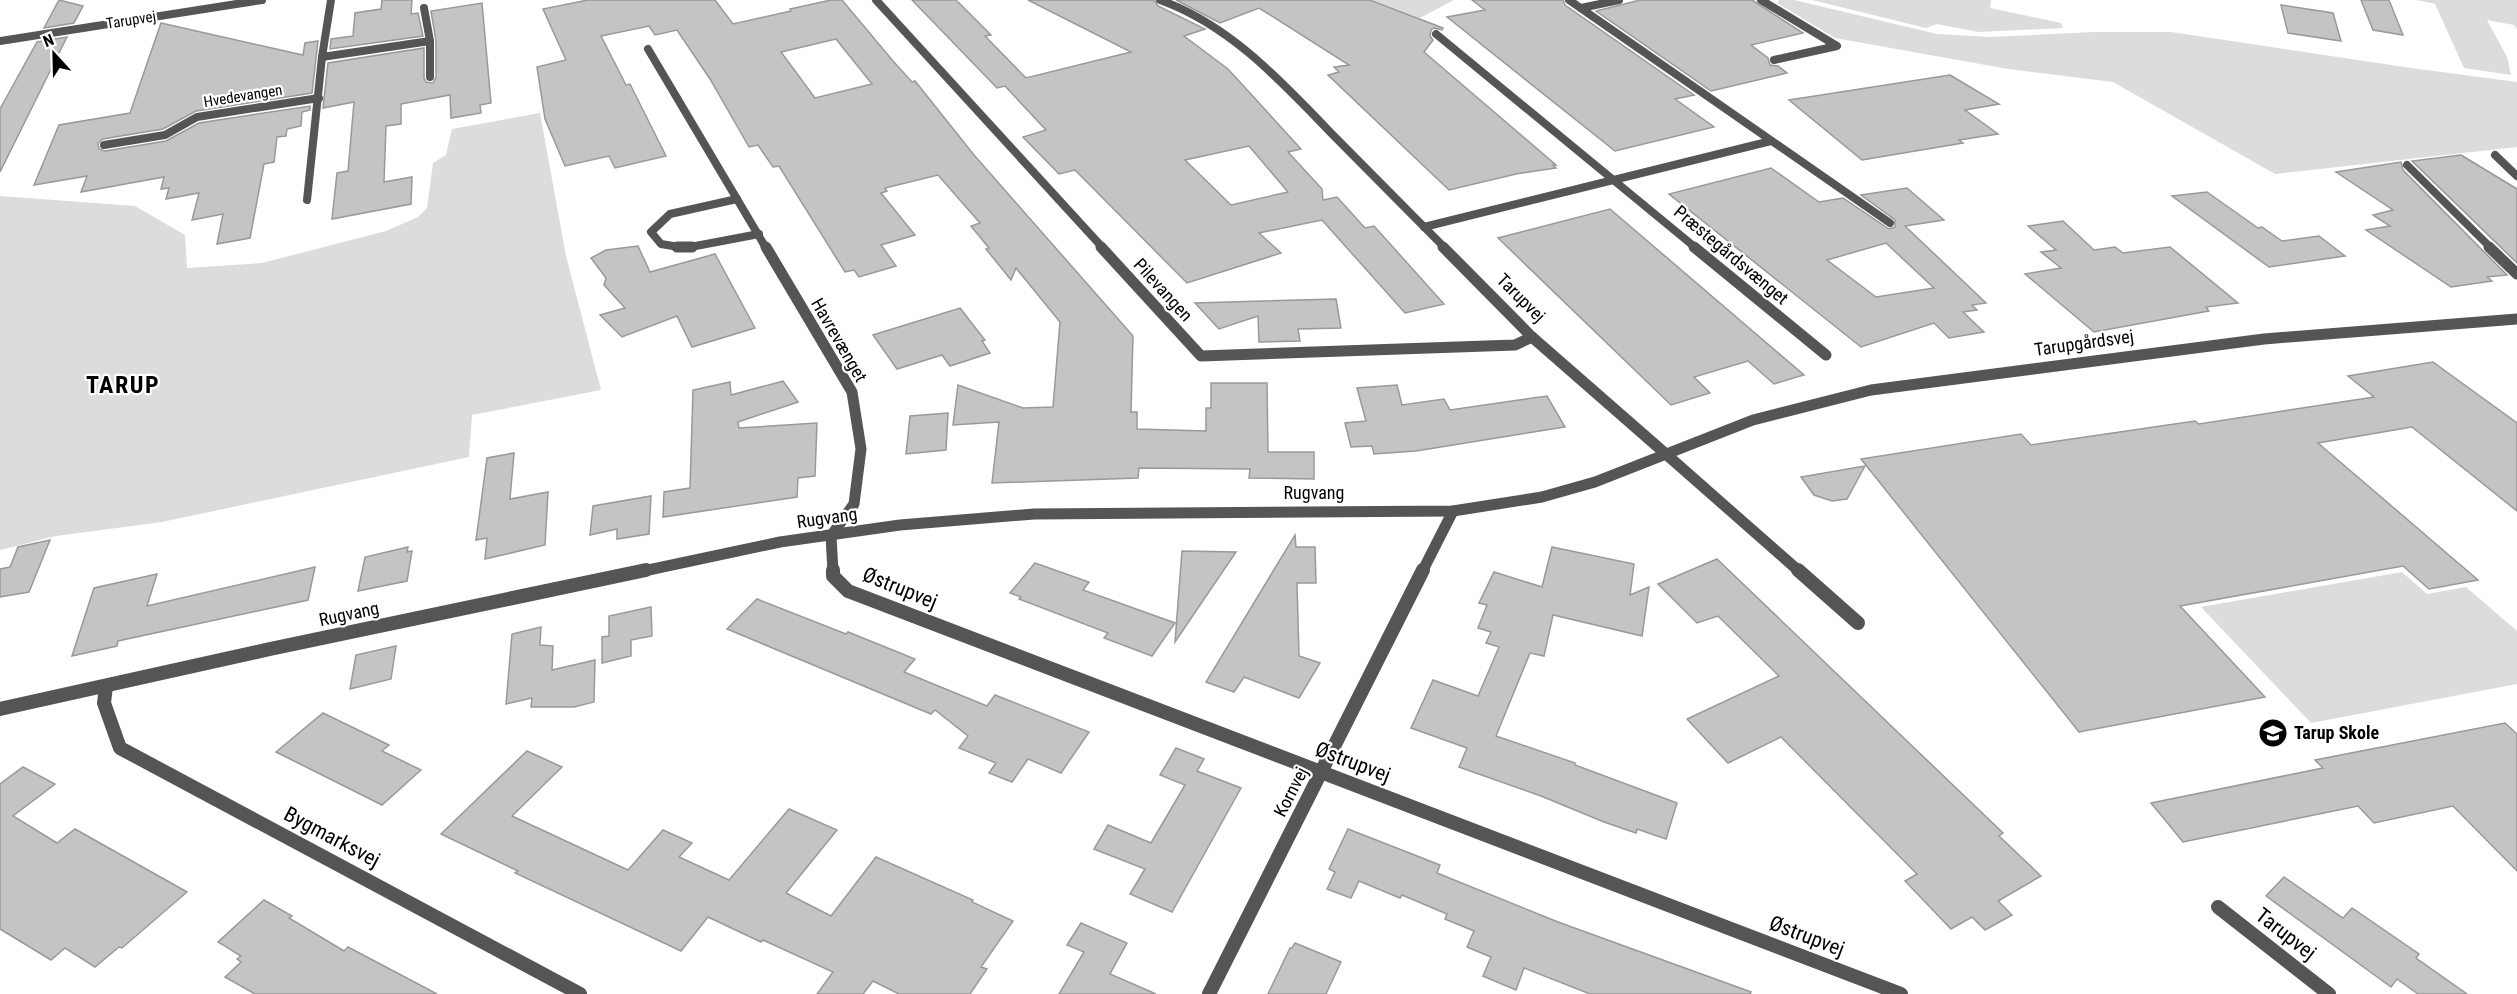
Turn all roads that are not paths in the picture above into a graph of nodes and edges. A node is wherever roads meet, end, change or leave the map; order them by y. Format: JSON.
{"nodes":[{"id":1,"x":262,"y":0,"type":"edge"},
{"id":2,"x":331,"y":0,"type":"edge"},
{"id":3,"x":876,"y":0,"type":"edge"},
{"id":4,"x":1160,"y":0,"type":"edge"},
{"id":5,"x":1569,"y":0,"type":"edge"},
{"id":6,"x":1619,"y":0,"type":"edge"},
{"id":7,"x":1761,"y":0,"type":"edge"},
{"id":8,"x":424,"y":8,"type":"dead end"},
{"id":9,"x":1581,"y":8,"type":"junction"},
{"id":10,"x":1436,"y":34,"type":"dead end"},
{"id":11,"x":0,"y":41,"type":"edge"},
{"id":12,"x":430,"y":41,"type":"junction"},
{"id":13,"x":648,"y":49,"type":"dead end"},
{"id":14,"x":322,"y":57,"type":"junction"},
{"id":15,"x":1774,"y":60,"type":"dead end"},
{"id":16,"x":430,"y":77,"type":"dead end"},
{"id":17,"x":319,"y":98,"type":"junction"},
{"id":18,"x":1771,"y":141,"type":"junction"},
{"id":19,"x":104,"y":145,"type":"dead end"},
{"id":20,"x":2494,"y":155,"type":"dead end"},
{"id":21,"x":2407,"y":165,"type":"dead end"},
{"id":22,"x":2517,"y":176,"type":"edge"},
{"id":23,"x":1615,"y":180,"type":"junction"},
{"id":24,"x":737,"y":199,"type":"junction"},
{"id":25,"x":307,"y":200,"type":"dead end"},
{"id":26,"x":1890,"y":223,"type":"dead end"},
{"id":27,"x":1424,"y":227,"type":"junction"},
{"id":28,"x":759,"y":234,"type":"junction"},
{"id":29,"x":2517,"y":274,"type":"edge"},
{"id":30,"x":2517,"y":319,"type":"edge"},
{"id":31,"x":1532,"y":338,"type":"junction"},
{"id":32,"x":1826,"y":355,"type":"dead end"},
{"id":33,"x":1667,"y":454,"type":"junction"},
{"id":34,"x":1453,"y":511,"type":"junction"},
{"id":35,"x":831,"y":536,"type":"junction"},
{"id":36,"x":1858,"y":622,"type":"dead end"},
{"id":37,"x":106,"y":687,"type":"junction"},
{"id":38,"x":0,"y":709,"type":"edge"},
{"id":39,"x":1322,"y":773,"type":"junction"},
{"id":40,"x":2218,"y":907,"type":"dead end"},
{"id":41,"x":580,"y":994,"type":"edge"},
{"id":42,"x":1209,"y":994,"type":"edge"},
{"id":43,"x":1901,"y":994,"type":"edge"},
{"id":44,"x":2329,"y":994,"type":"edge"}],
"edges":[{"from":1,"to":11,"type":"street","name":"Tarupvej"},
{"from":2,"to":14,"type":"street"},
{"from":3,"to":31,"type":"street","name":"Pilevangen"},
{"from":4,"to":27,"type":"street","name":"Tarupvej"},
{"from":5,"to":9,"type":"street"},
{"from":6,"to":9,"type":"street"},
{"from":7,"to":15,"type":"street"},
{"from":8,"to":12,"type":"street"},
{"from":9,"to":18,"type":"street"},
{"from":10,"to":23,"type":"street","name":"Præstegårdsvænget"},
{"from":12,"to":14,"type":"street"},
{"from":12,"to":16,"type":"street"},
{"from":13,"to":24,"type":"street","name":"Havrevænget"},
{"from":14,"to":17,"type":"street"},
{"from":17,"to":19,"type":"street","name":"Hvedevangen"},
{"from":17,"to":25,"type":"street"},
{"from":18,"to":23,"type":"street"},
{"from":18,"to":26,"type":"street"},
{"from":20,"to":22,"type":"street"},
{"from":21,"to":29,"type":"street"},
{"from":23,"to":27,"type":"street"},
{"from":23,"to":32,"type":"street","name":"Præstegårdsvænget"},
{"from":24,"to":28,"type":"street","name":"Havrevænget"},
{"from":24,"to":28,"type":"street"},
{"from":27,"to":31,"type":"street","name":"Tarupvej"},
{"from":28,"to":35,"type":"street","name":"Havrevænget"},
{"from":30,"to":33,"type":"street","name":"Tarupgårdsvej"},
{"from":31,"to":33,"type":"street","name":"Tarupvej"},
{"from":33,"to":34,"type":"street","name":"Rugvang"},
{"from":33,"to":36,"type":"street","name":"Tarupvej"},
{"from":34,"to":35,"type":"street","name":"Rugvang"},
{"from":34,"to":39,"type":"street","name":"Kornvej"},
{"from":35,"to":37,"type":"street","name":"Rugvang"},
{"from":35,"to":39,"type":"street","name":"Østrupvej"},
{"from":37,"to":38,"type":"street","name":"Rugvang"},
{"from":37,"to":41,"type":"street","name":"Bygmarksvej"},
{"from":39,"to":42,"type":"street","name":"Kornvej"},
{"from":39,"to":43,"type":"street","name":"Østrupvej"},
{"from":40,"to":44,"type":"street","name":"Tarupvej"}]}
